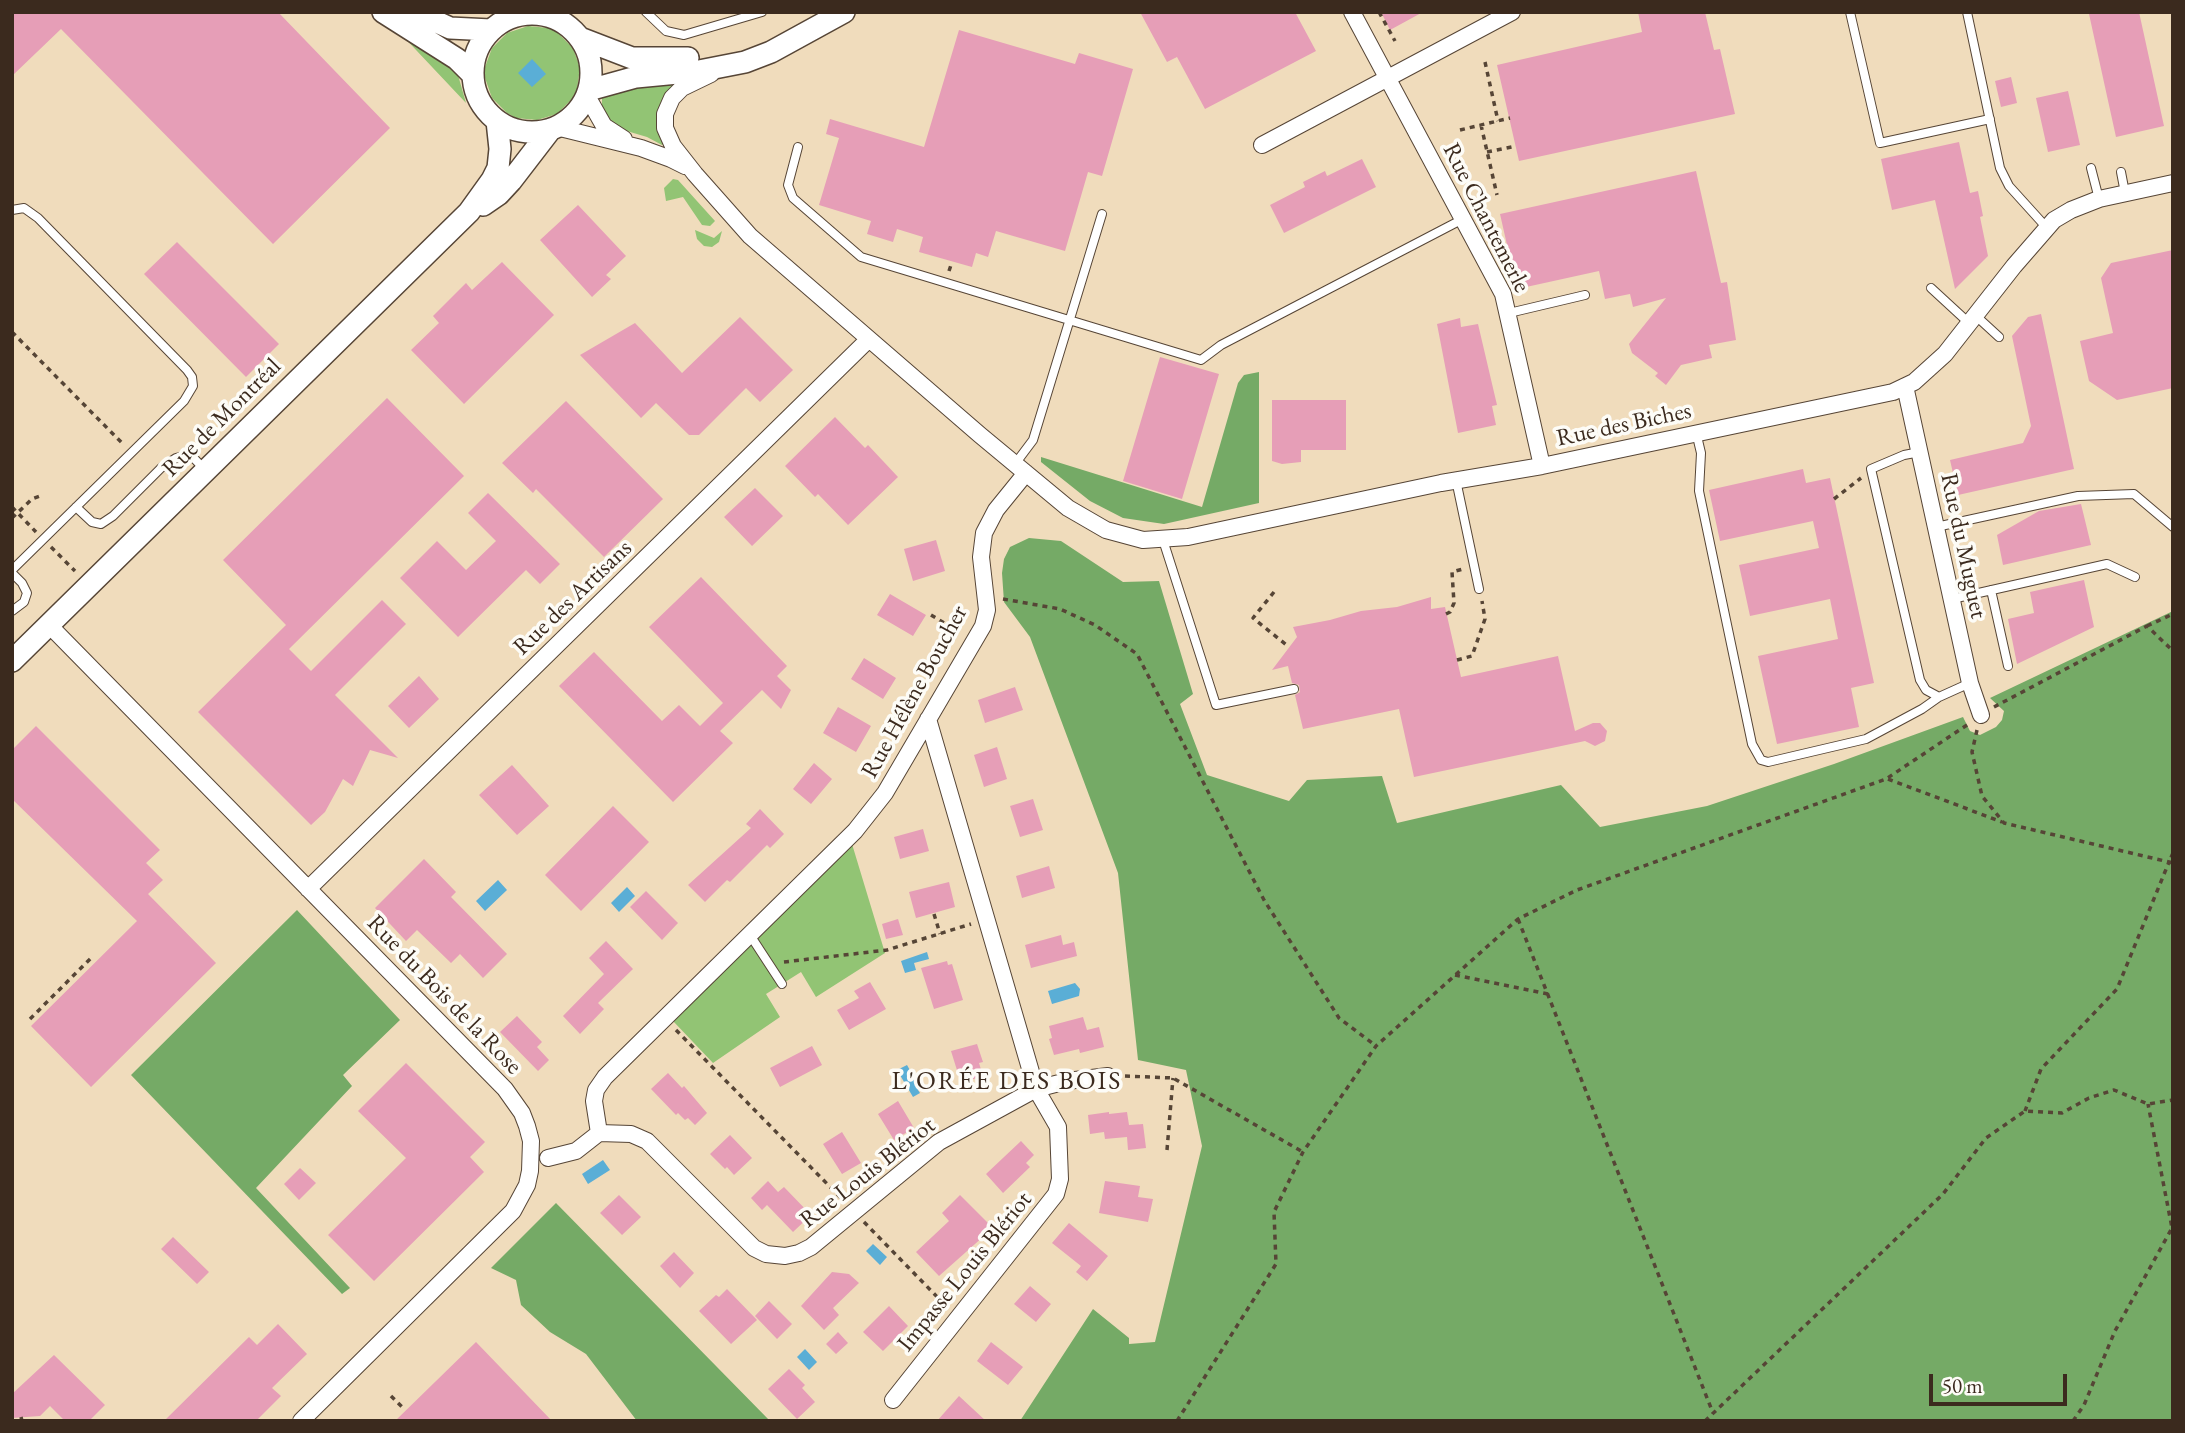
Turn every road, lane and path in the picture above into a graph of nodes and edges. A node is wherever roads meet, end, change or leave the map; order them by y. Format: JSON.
{"nodes":[{"id":1,"x":383,"y":12,"type":"edge"},
{"id":2,"x":415,"y":12,"type":"edge"},
{"id":3,"x":646,"y":12,"type":"edge"},
{"id":4,"x":762,"y":12,"type":"edge"},
{"id":5,"x":844,"y":12,"type":"edge"},
{"id":6,"x":1352,"y":12,"type":"edge"},
{"id":7,"x":1379,"y":12,"type":"edge"},
{"id":8,"x":1512,"y":12,"type":"edge"},
{"id":9,"x":1850,"y":12,"type":"edge"},
{"id":10,"x":1967,"y":12,"type":"edge"},
{"id":11,"x":559,"y":17,"type":"edge"},
{"id":12,"x":500,"y":21,"type":"edge"},
{"id":13,"x":813,"y":29,"type":"junction"},
{"id":14,"x":580,"y":38,"type":"junction"},
{"id":15,"x":1395,"y":41,"type":"dead end"},
{"id":16,"x":1485,"y":62,"type":"dead end"},
{"id":17,"x":734,"y":64,"type":"junction"},
{"id":18,"x":472,"y":74,"type":"junction"},
{"id":19,"x":1388,"y":80,"type":"junction"},
{"id":20,"x":588,"y":93,"type":"junction"},
{"id":21,"x":1510,"y":118,"type":"dead end"},
{"id":22,"x":1990,"y":118,"type":"junction"},
{"id":23,"x":497,"y":121,"type":"junction"},
{"id":24,"x":1499,"y":121,"type":"junction"},
{"id":25,"x":1481,"y":125,"type":"junction"},
{"id":26,"x":553,"y":128,"type":"junction"},
{"id":27,"x":1460,"y":130,"type":"dead end"},
{"id":28,"x":1262,"y":145,"type":"dead end"},
{"id":29,"x":1516,"y":146,"type":"dead end"},
{"id":30,"x":798,"y":147,"type":"dead end"},
{"id":31,"x":641,"y":148,"type":"junction"},
{"id":32,"x":1487,"y":152,"type":"junction"},
{"id":33,"x":2091,"y":168,"type":"dead end"},
{"id":34,"x":2121,"y":172,"type":"dead end"},
{"id":35,"x":695,"y":174,"type":"junction"},
{"id":36,"x":2173,"y":183,"type":"edge"},
{"id":37,"x":2125,"y":193,"type":"junction"},
{"id":38,"x":1497,"y":195,"type":"dead end"},
{"id":39,"x":2099,"y":199,"type":"junction"},
{"id":40,"x":12,"y":210,"type":"edge"},
{"id":41,"x":469,"y":212,"type":"junction"},
{"id":42,"x":1102,"y":214,"type":"dead end"},
{"id":43,"x":1463,"y":219,"type":"junction"},
{"id":44,"x":2047,"y":228,"type":"junction"},
{"id":45,"x":1931,"y":288,"type":"dead end"},
{"id":46,"x":1585,"y":295,"type":"dead end"},
{"id":47,"x":1508,"y":313,"type":"junction"},
{"id":48,"x":1972,"y":319,"type":"junction"},
{"id":49,"x":1070,"y":321,"type":"junction"},
{"id":50,"x":12,"y":332,"type":"edge"},
{"id":51,"x":1999,"y":337,"type":"dead end"},
{"id":52,"x":869,"y":339,"type":"junction"},
{"id":53,"x":1905,"y":386,"type":"junction"},
{"id":54,"x":1696,"y":432,"type":"junction"},
{"id":55,"x":122,"y":443,"type":"dead end"},
{"id":56,"x":1920,"y":452,"type":"junction"},
{"id":57,"x":1542,"y":466,"type":"junction"},
{"id":58,"x":1021,"y":469,"type":"junction"},
{"id":59,"x":1871,"y":469,"type":"junction"},
{"id":60,"x":205,"y":471,"type":"junction"},
{"id":61,"x":1456,"y":480,"type":"junction"},
{"id":62,"x":40,"y":496,"type":"dead end"},
{"id":63,"x":1834,"y":499,"type":"dead end"},
{"id":64,"x":12,"y":507,"type":"edge"},
{"id":65,"x":76,"y":507,"type":"junction"},
{"id":66,"x":18,"y":513,"type":"junction"},
{"id":67,"x":12,"y":518,"type":"edge"},
{"id":68,"x":1936,"y":527,"type":"junction"},
{"id":69,"x":2173,"y":527,"type":"edge"},
{"id":70,"x":38,"y":533,"type":"dead end"},
{"id":71,"x":1163,"y":540,"type":"junction"},
{"id":72,"x":49,"y":545,"type":"dead end"},
{"id":73,"x":1475,"y":567,"type":"junction"},
{"id":74,"x":12,"y":571,"type":"edge"},
{"id":75,"x":2135,"y":576,"type":"dead end"},
{"id":76,"x":89,"y":585,"type":"junction"},
{"id":77,"x":1479,"y":589,"type":"joint"},
{"id":78,"x":1991,"y":590,"type":"junction"},
{"id":79,"x":1274,"y":592,"type":"dead end"},
{"id":80,"x":987,"y":598,"type":"junction"},
{"id":81,"x":1952,"y":599,"type":"junction"},
{"id":82,"x":12,"y":611,"type":"edge"},
{"id":83,"x":1446,"y":614,"type":"dead end"},
{"id":84,"x":2173,"y":614,"type":"edge"},
{"id":85,"x":931,"y":615,"type":"dead end"},
{"id":86,"x":49,"y":625,"type":"junction"},
{"id":87,"x":2147,"y":626,"type":"junction"},
{"id":88,"x":974,"y":641,"type":"junction"},
{"id":89,"x":1289,"y":647,"type":"dead end"},
{"id":90,"x":2173,"y":651,"type":"edge"},
{"id":91,"x":1457,"y":660,"type":"dead end"},
{"id":92,"x":12,"y":661,"type":"edge"},
{"id":93,"x":2008,"y":666,"type":"dead end"},
{"id":94,"x":1970,"y":682,"type":"junction"},
{"id":95,"x":1294,"y":689,"type":"dead end"},
{"id":96,"x":1939,"y":697,"type":"junction"},
{"id":97,"x":1981,"y":715,"type":"junction"},
{"id":98,"x":928,"y":719,"type":"junction"},
{"id":99,"x":1886,"y":779,"type":"junction"},
{"id":100,"x":2004,"y":823,"type":"junction"},
{"id":101,"x":2173,"y":853,"type":"edge"},
{"id":102,"x":2171,"y":862,"type":"edge"},
{"id":103,"x":308,"y":889,"type":"junction"},
{"id":104,"x":934,"y":914,"type":"dead end"},
{"id":105,"x":1518,"y":919,"type":"junction"},
{"id":106,"x":986,"y":920,"type":"junction"},
{"id":107,"x":940,"y":934,"type":"junction"},
{"id":108,"x":750,"y":935,"type":"junction"},
{"id":109,"x":91,"y":958,"type":"dead end"},
{"id":110,"x":769,"y":964,"type":"junction"},
{"id":111,"x":1455,"y":975,"type":"junction"},
{"id":112,"x":782,"y":984,"type":"dead end"},
{"id":113,"x":1548,"y":994,"type":"junction"},
{"id":114,"x":665,"y":1018,"type":"junction"},
{"id":115,"x":30,"y":1019,"type":"dead end"},
{"id":116,"x":1376,"y":1046,"type":"junction"},
{"id":117,"x":1108,"y":1076,"type":"joint"},
{"id":118,"x":1173,"y":1078,"type":"junction"},
{"id":119,"x":1035,"y":1090,"type":"junction"},
{"id":120,"x":2173,"y":1100,"type":"edge"},
{"id":121,"x":2148,"y":1104,"type":"junction"},
{"id":122,"x":2025,"y":1111,"type":"junction"},
{"id":123,"x":599,"y":1133,"type":"junction"},
{"id":124,"x":1167,"y":1150,"type":"dead end"},
{"id":125,"x":1303,"y":1152,"type":"junction"},
{"id":126,"x":548,"y":1158,"type":"dead end"},
{"id":127,"x":854,"y":1212,"type":"junction"},
{"id":128,"x":958,"y":1318,"type":"junction"},
{"id":129,"x":391,"y":1396,"type":"dead end"},
{"id":130,"x":893,"y":1400,"type":"dead end"},
{"id":131,"x":405,"y":1410,"type":"dead end"},
{"id":132,"x":1713,"y":1413,"type":"junction"},
{"id":133,"x":301,"y":1421,"type":"edge"},
{"id":134,"x":1177,"y":1421,"type":"edge"},
{"id":135,"x":1705,"y":1421,"type":"edge"},
{"id":136,"x":2073,"y":1421,"type":"edge"}],
"edges":[{"from":1,"to":18,"type":"street"},
{"from":2,"to":12,"type":"street"},
{"from":3,"to":4,"type":"lane"},
{"from":5,"to":13,"type":"street"},
{"from":6,"to":19,"type":"street","name":"Rue Chantemerle"},
{"from":7,"to":15,"type":"path"},
{"from":8,"to":19,"type":"street"},
{"from":9,"to":22,"type":"lane"},
{"from":10,"to":22,"type":"lane"},
{"from":11,"to":12,"type":"street"},
{"from":11,"to":14,"type":"street"},
{"from":12,"to":18,"type":"street"},
{"from":13,"to":14,"type":"street"},
{"from":13,"to":17,"type":"street"},
{"from":14,"to":20,"type":"street"},
{"from":16,"to":24,"type":"path"},
{"from":17,"to":20,"type":"street"},
{"from":17,"to":35,"type":"street"},
{"from":18,"to":23,"type":"street"},
{"from":19,"to":28,"type":"street"},
{"from":19,"to":43,"type":"street","name":"Rue Chantemerle"},
{"from":20,"to":26,"type":"street"},
{"from":20,"to":31,"type":"street"},
{"from":21,"to":24,"type":"path"},
{"from":22,"to":44,"type":"lane"},
{"from":23,"to":26,"type":"street"},
{"from":23,"to":41,"type":"street","name":"Rue de Montréal"},
{"from":24,"to":25,"type":"path"},
{"from":25,"to":27,"type":"path"},
{"from":25,"to":32,"type":"path"},
{"from":26,"to":31,"type":"street"},
{"from":26,"to":41,"type":"street","name":"Rue de Montréal"},
{"from":29,"to":32,"type":"path"},
{"from":30,"to":49,"type":"lane"},
{"from":31,"to":35,"type":"street"},
{"from":32,"to":38,"type":"path"},
{"from":33,"to":39,"type":"lane"},
{"from":34,"to":37,"type":"lane"},
{"from":35,"to":52,"type":"street"},
{"from":36,"to":37,"type":"street","name":"Rue des Biches"},
{"from":37,"to":39,"type":"street","name":"Rue des Biches"},
{"from":39,"to":44,"type":"street","name":"Rue des Biches"},
{"from":40,"to":65,"type":"lane"},
{"from":41,"to":60,"type":"street","name":"Rue de Montréal"},
{"from":42,"to":49,"type":"lane"},
{"from":43,"to":47,"type":"street","name":"Rue Chantemerle"},
{"from":43,"to":49,"type":"lane"},
{"from":44,"to":48,"type":"street","name":"Rue des Biches"},
{"from":45,"to":48,"type":"lane"},
{"from":46,"to":47,"type":"lane"},
{"from":47,"to":57,"type":"street","name":"Rue Chantemerle"},
{"from":48,"to":51,"type":"lane"},
{"from":48,"to":53,"type":"street","name":"Rue des Biches"},
{"from":49,"to":58,"type":"lane"},
{"from":50,"to":55,"type":"path"},
{"from":52,"to":58,"type":"street"},
{"from":52,"to":103,"type":"street","name":"Rue des Artisans"},
{"from":53,"to":54,"type":"street","name":"Rue des Biches"},
{"from":53,"to":56,"type":"street","name":"Rue du Muguet"},
{"from":54,"to":57,"type":"street","name":"Rue des Biches"},
{"from":54,"to":96,"type":"lane"},
{"from":56,"to":59,"type":"lane"},
{"from":56,"to":68,"type":"street","name":"Rue du Muguet"},
{"from":57,"to":61,"type":"street","name":"Rue des Biches"},
{"from":58,"to":71,"type":"street","name":"Rue des Biches"},
{"from":58,"to":80,"type":"street","name":"Rue Hélène Boucher"},
{"from":59,"to":63,"type":"path"},
{"from":59,"to":96,"type":"lane"},
{"from":60,"to":65,"type":"lane"},
{"from":60,"to":76,"type":"street","name":"Rue de Montréal"},
{"from":61,"to":71,"type":"street","name":"Rue des Biches"},
{"from":61,"to":73,"type":"lane"},
{"from":62,"to":66,"type":"path"},
{"from":64,"to":66,"type":"path"},
{"from":65,"to":74,"type":"lane"},
{"from":66,"to":67,"type":"path"},
{"from":66,"to":70,"type":"path"},
{"from":68,"to":69,"type":"lane"},
{"from":68,"to":81,"type":"street","name":"Rue du Muguet"},
{"from":71,"to":95,"type":"lane"},
{"from":72,"to":76,"type":"path"},
{"from":73,"to":77,"type":"lane"},
{"from":73,"to":83,"type":"path"},
{"from":74,"to":82,"type":"lane"},
{"from":75,"to":78,"type":"lane"},
{"from":76,"to":86,"type":"street","name":"Rue de Montréal"},
{"from":77,"to":91,"type":"path"},
{"from":78,"to":81,"type":"lane"},
{"from":78,"to":93,"type":"lane"},
{"from":79,"to":89,"type":"path"},
{"from":80,"to":88,"type":"street","name":"Rue Hélène Boucher"},
{"from":80,"to":116,"type":"path"},
{"from":81,"to":94,"type":"street","name":"Rue du Muguet"},
{"from":84,"to":87,"type":"path"},
{"from":85,"to":88,"type":"path"},
{"from":86,"to":92,"type":"street","name":"Rue de Montréal"},
{"from":86,"to":103,"type":"street","name":"Rue du Bois de la Rose"},
{"from":87,"to":90,"type":"path"},
{"from":87,"to":97,"type":"path"},
{"from":88,"to":98,"type":"street","name":"Rue Hélène Boucher"},
{"from":94,"to":96,"type":"lane"},
{"from":94,"to":97,"type":"street","name":"Rue du Muguet"},
{"from":97,"to":99,"type":"path"},
{"from":97,"to":100,"type":"path"},
{"from":98,"to":106,"type":"street"},
{"from":98,"to":108,"type":"street","name":"Rue Hélène Boucher"},
{"from":99,"to":100,"type":"path"},
{"from":99,"to":105,"type":"path"},
{"from":100,"to":102,"type":"path"},
{"from":101,"to":102,"type":"path"},
{"from":102,"to":122,"type":"path"},
{"from":103,"to":133,"type":"street","name":"Rue du Bois de la Rose"},
{"from":104,"to":107,"type":"path"},
{"from":105,"to":111,"type":"path"},
{"from":105,"to":113,"type":"path"},
{"from":106,"to":107,"type":"path"},
{"from":106,"to":119,"type":"street"},
{"from":107,"to":110,"type":"path"},
{"from":108,"to":110,"type":"lane"},
{"from":108,"to":114,"type":"street","name":"Rue Hélène Boucher"},
{"from":109,"to":115,"type":"path"},
{"from":110,"to":112,"type":"lane"},
{"from":111,"to":113,"type":"path"},
{"from":111,"to":116,"type":"path"},
{"from":113,"to":132,"type":"path"},
{"from":114,"to":123,"type":"street","name":"Rue Hélène Boucher"},
{"from":114,"to":127,"type":"path"},
{"from":116,"to":125,"type":"path"},
{"from":117,"to":118,"type":"path"},
{"from":117,"to":119,"type":"street","name":"Rue Louis Blériot"},
{"from":118,"to":124,"type":"path"},
{"from":118,"to":125,"type":"path"},
{"from":119,"to":127,"type":"street","name":"Rue Louis Blériot"},
{"from":119,"to":128,"type":"street","name":"Impasse Louis Blériot"},
{"from":120,"to":121,"type":"path"},
{"from":121,"to":122,"type":"path"},
{"from":121,"to":136,"type":"path"},
{"from":122,"to":132,"type":"path"},
{"from":123,"to":126,"type":"street"},
{"from":123,"to":127,"type":"street","name":"Rue Louis Blériot"},
{"from":125,"to":134,"type":"path"},
{"from":127,"to":128,"type":"path"},
{"from":128,"to":130,"type":"street","name":"Impasse Louis Blériot"},
{"from":129,"to":131,"type":"path"},
{"from":132,"to":135,"type":"path"}]}
